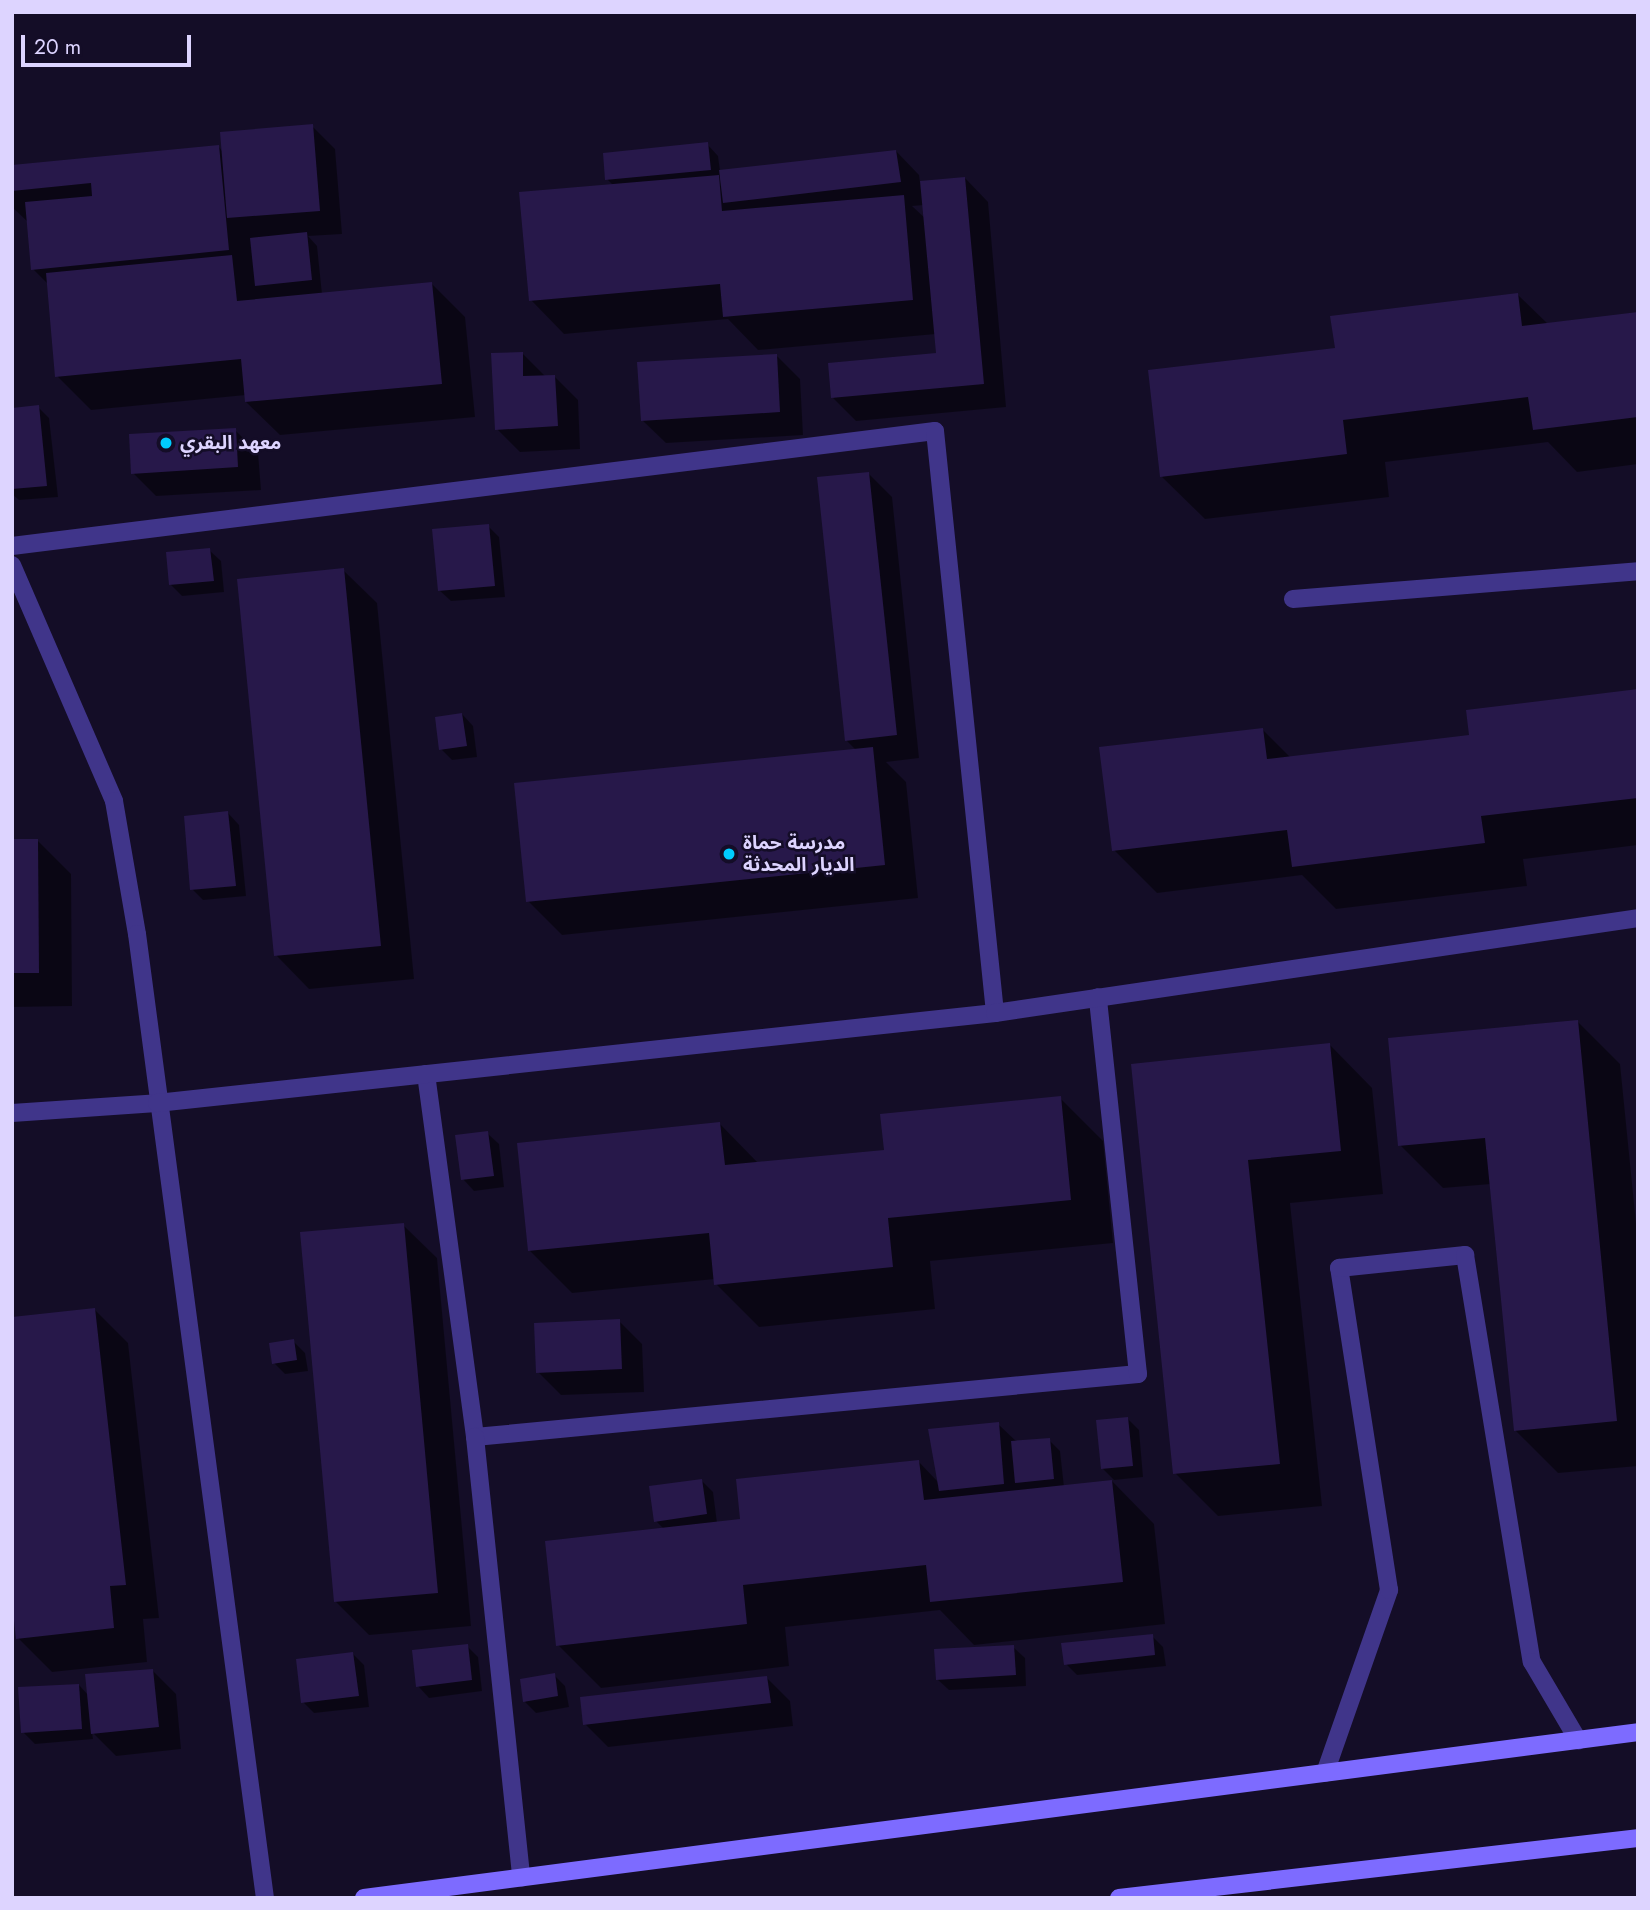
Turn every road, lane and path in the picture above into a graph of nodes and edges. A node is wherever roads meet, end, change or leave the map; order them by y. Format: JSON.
{"nodes":[{"id":1,"x":12,"y":546,"type":"edge"},
{"id":2,"x":12,"y":565,"type":"edge"},
{"id":3,"x":1638,"y":571,"type":"edge"},
{"id":4,"x":1293,"y":599,"type":"dead end"},
{"id":5,"x":1638,"y":918,"type":"edge"},
{"id":6,"x":1098,"y":998,"type":"junction"},
{"id":7,"x":995,"y":1013,"type":"junction"},
{"id":8,"x":426,"y":1074,"type":"junction"},
{"id":9,"x":157,"y":1103,"type":"junction"},
{"id":10,"x":12,"y":1113,"type":"edge"},
{"id":11,"x":475,"y":1437,"type":"junction"},
{"id":12,"x":1638,"y":1732,"type":"edge"},
{"id":13,"x":1578,"y":1740,"type":"junction"},
{"id":14,"x":1325,"y":1773,"type":"junction"},
{"id":15,"x":1638,"y":1838,"type":"edge"},
{"id":16,"x":521,"y":1878,"type":"junction"},
{"id":17,"x":265,"y":1898,"type":"edge"},
{"id":18,"x":364,"y":1898,"type":"edge"},
{"id":19,"x":1119,"y":1898,"type":"edge"}],
"edges":[{"from":1,"to":7,"type":"street"},
{"from":2,"to":9,"type":"street"},
{"from":3,"to":4,"type":"street"},
{"from":5,"to":6,"type":"street"},
{"from":6,"to":7,"type":"street"},
{"from":6,"to":11,"type":"street"},
{"from":7,"to":8,"type":"street"},
{"from":8,"to":9,"type":"street"},
{"from":8,"to":11,"type":"street"},
{"from":9,"to":10,"type":"street"},
{"from":9,"to":17,"type":"street"},
{"from":11,"to":16,"type":"street"},
{"from":12,"to":13,"type":"main road"},
{"from":13,"to":14,"type":"main road"},
{"from":13,"to":14,"type":"street"},
{"from":14,"to":16,"type":"main road"},
{"from":15,"to":19,"type":"main road"},
{"from":16,"to":18,"type":"main road"}]}
